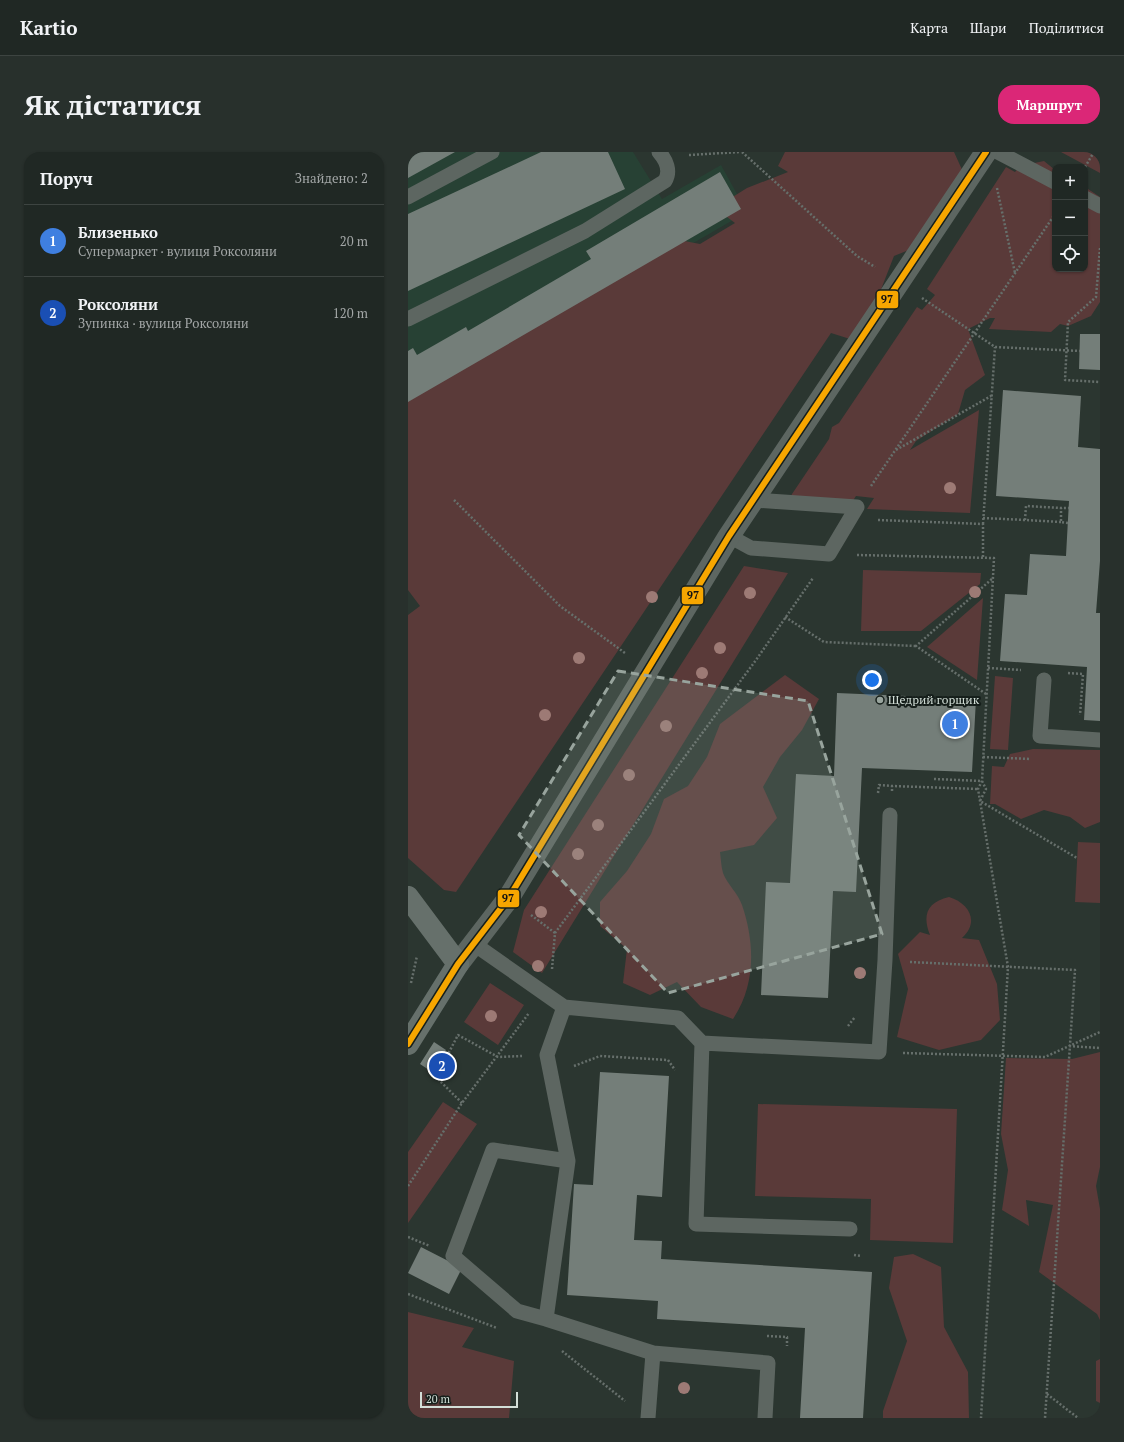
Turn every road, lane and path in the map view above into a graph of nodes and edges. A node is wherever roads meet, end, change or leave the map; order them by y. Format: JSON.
{"nodes":[{"id":1,"x":492,"y":152,"type":"edge"},
{"id":2,"x":741,"y":152,"type":"edge"},
{"id":3,"x":986,"y":152,"type":"edge"},
{"id":4,"x":998,"y":152,"type":"edge"},
{"id":5,"x":1094,"y":152,"type":"edge"},
{"id":6,"x":661,"y":154,"type":"edge"},
{"id":7,"x":1087,"y":164,"type":"edge"},
{"id":8,"x":1052,"y":180,"type":"edge"},
{"id":9,"x":996,"y":182,"type":"dead end"},
{"id":10,"x":408,"y":197,"type":"edge"},
{"id":11,"x":1088,"y":200,"type":"edge"},
{"id":12,"x":1100,"y":206,"type":"edge"},
{"id":13,"x":1052,"y":218,"type":"edge"},
{"id":14,"x":1100,"y":248,"type":"edge"},
{"id":15,"x":876,"y":267,"type":"dead end"},
{"id":16,"x":1098,"y":269,"type":"edge"},
{"id":17,"x":1015,"y":274,"type":"junction"},
{"id":18,"x":915,"y":293,"type":"dead end"},
{"id":19,"x":408,"y":319,"type":"edge"},
{"id":20,"x":974,"y":334,"type":"junction"},
{"id":21,"x":995,"y":347,"type":"junction"},
{"id":22,"x":1067,"y":350,"type":"junction"},
{"id":23,"x":1080,"y":351,"type":"dead end"},
{"id":24,"x":1100,"y":382,"type":"edge"},
{"id":25,"x":991,"y":395,"type":"junction"},
{"id":26,"x":895,"y":451,"type":"junction"},
{"id":27,"x":454,"y":500,"type":"dead end"},
{"id":28,"x":753,"y":500,"type":"junction"},
{"id":29,"x":1061,"y":508,"type":"junction"},
{"id":30,"x":1069,"y":508,"type":"dead end"},
{"id":31,"x":854,"y":513,"type":"junction"},
{"id":32,"x":983,"y":518,"type":"junction"},
{"id":33,"x":1025,"y":520,"type":"junction"},
{"id":34,"x":1061,"y":522,"type":"junction"},
{"id":35,"x":1068,"y":522,"type":"dead end"},
{"id":36,"x":983,"y":524,"type":"junction"},
{"id":37,"x":729,"y":536,"type":"junction"},
{"id":38,"x":829,"y":554,"type":"junction"},
{"id":39,"x":983,"y":557,"type":"junction"},
{"id":40,"x":993,"y":578,"type":"junction"},
{"id":41,"x":785,"y":618,"type":"junction"},
{"id":42,"x":916,"y":646,"type":"junction"},
{"id":43,"x":631,"y":657,"type":"dead end"},
{"id":44,"x":1044,"y":680,"type":"dead end"},
{"id":45,"x":986,"y":694,"type":"junction"},
{"id":46,"x":1100,"y":740,"type":"edge"},
{"id":47,"x":934,"y":778,"type":"dead end"},
{"id":48,"x":982,"y":781,"type":"junction"},
{"id":49,"x":892,"y":786,"type":"junction"},
{"id":50,"x":978,"y":789,"type":"junction"},
{"id":51,"x":878,"y":800,"type":"dead end"},
{"id":52,"x":980,"y":801,"type":"junction"},
{"id":53,"x":890,"y":814,"type":"joint"},
{"id":54,"x":1077,"y":858,"type":"dead end"},
{"id":55,"x":408,"y":897,"type":"edge"},
{"id":56,"x":530,"y":914,"type":"dead end"},
{"id":57,"x":555,"y":933,"type":"junction"},
{"id":58,"x":474,"y":944,"type":"junction"},
{"id":59,"x":418,"y":952,"type":"dead end"},
{"id":60,"x":885,"y":960,"type":"junction"},
{"id":61,"x":458,"y":964,"type":"junction"},
{"id":62,"x":1008,"y":967,"type":"junction"},
{"id":63,"x":552,"y":976,"type":"dead end"},
{"id":64,"x":411,"y":985,"type":"dead end"},
{"id":65,"x":564,"y":1007,"type":"junction"},
{"id":66,"x":530,"y":1012,"type":"dead end"},
{"id":67,"x":859,"y":1013,"type":"dead end"},
{"id":68,"x":846,"y":1028,"type":"dead end"},
{"id":69,"x":1100,"y":1032,"type":"edge"},
{"id":70,"x":702,"y":1043,"type":"junction"},
{"id":71,"x":408,"y":1044,"type":"edge"},
{"id":72,"x":1068,"y":1046,"type":"junction"},
{"id":73,"x":1100,"y":1048,"type":"edge"},
{"id":74,"x":878,"y":1052,"type":"junction"},
{"id":75,"x":1002,"y":1056,"type":"junction"},
{"id":76,"x":498,"y":1057,"type":"junction"},
{"id":77,"x":462,"y":1103,"type":"junction"},
{"id":78,"x":568,"y":1161,"type":"junction"},
{"id":79,"x":408,"y":1186,"type":"edge"},
{"id":80,"x":850,"y":1229,"type":"dead end"},
{"id":81,"x":408,"y":1294,"type":"edge"},
{"id":82,"x":546,"y":1319,"type":"junction"},
{"id":83,"x":503,"y":1330,"type":"dead end"},
{"id":84,"x":555,"y":1349,"type":"dead end"},
{"id":85,"x":562,"y":1352,"type":"junction"},
{"id":86,"x":653,"y":1353,"type":"junction"},
{"id":87,"x":1046,"y":1394,"type":"junction"},
{"id":88,"x":648,"y":1417,"type":"edge"},
{"id":89,"x":765,"y":1418,"type":"edge"},
{"id":90,"x":981,"y":1418,"type":"edge"},
{"id":91,"x":1045,"y":1418,"type":"edge"},
{"id":92,"x":1078,"y":1418,"type":"edge"}],
"edges":[{"from":1,"to":10,"type":"lane"},
{"from":2,"to":6,"type":"path"},
{"from":2,"to":15,"type":"path"},
{"from":3,"to":28,"type":"street"},
{"from":4,"to":8,"type":"lane"},
{"from":5,"to":7,"type":"path"},
{"from":6,"to":19,"type":"lane"},
{"from":9,"to":17,"type":"path"},
{"from":11,"to":12,"type":"lane"},
{"from":13,"to":17,"type":"path"},
{"from":14,"to":16,"type":"path"},
{"from":16,"to":22,"type":"path"},
{"from":17,"to":20,"type":"path"},
{"from":18,"to":20,"type":"path"},
{"from":20,"to":21,"type":"path"},
{"from":20,"to":26,"type":"path"},
{"from":21,"to":22,"type":"path"},
{"from":21,"to":25,"type":"path"},
{"from":22,"to":23,"type":"path"},
{"from":22,"to":24,"type":"path"},
{"from":25,"to":26,"type":"path"},
{"from":25,"to":32,"type":"path"},
{"from":26,"to":31,"type":"path"},
{"from":27,"to":43,"type":"path"},
{"from":28,"to":31,"type":"lane"},
{"from":28,"to":37,"type":"street"},
{"from":29,"to":30,"type":"path"},
{"from":29,"to":33,"type":"path"},
{"from":29,"to":34,"type":"path"},
{"from":31,"to":36,"type":"path"},
{"from":31,"to":38,"type":"lane"},
{"from":32,"to":33,"type":"path"},
{"from":32,"to":36,"type":"path"},
{"from":33,"to":34,"type":"path"},
{"from":34,"to":35,"type":"path"},
{"from":36,"to":39,"type":"path"},
{"from":37,"to":38,"type":"lane"},
{"from":37,"to":58,"type":"street"},
{"from":38,"to":39,"type":"path"},
{"from":38,"to":41,"type":"path"},
{"from":39,"to":40,"type":"path"},
{"from":40,"to":42,"type":"path"},
{"from":40,"to":45,"type":"path"},
{"from":41,"to":42,"type":"path"},
{"from":41,"to":57,"type":"path"},
{"from":42,"to":45,"type":"path"},
{"from":44,"to":46,"type":"lane"},
{"from":45,"to":48,"type":"path"},
{"from":47,"to":48,"type":"path"},
{"from":48,"to":50,"type":"path"},
{"from":48,"to":52,"type":"path"},
{"from":49,"to":50,"type":"path"},
{"from":49,"to":51,"type":"path"},
{"from":49,"to":53,"type":"path"},
{"from":50,"to":52,"type":"path"},
{"from":52,"to":54,"type":"path"},
{"from":52,"to":62,"type":"path"},
{"from":53,"to":60,"type":"lane"},
{"from":55,"to":61,"type":"street"},
{"from":56,"to":57,"type":"path"},
{"from":57,"to":63,"type":"path"},
{"from":58,"to":61,"type":"street"},
{"from":58,"to":65,"type":"lane"},
{"from":59,"to":64,"type":"path"},
{"from":60,"to":62,"type":"path"},
{"from":60,"to":74,"type":"lane"},
{"from":61,"to":71,"type":"street"},
{"from":62,"to":72,"type":"path"},
{"from":62,"to":75,"type":"path"},
{"from":65,"to":70,"type":"lane"},
{"from":65,"to":78,"type":"lane"},
{"from":66,"to":76,"type":"path"},
{"from":67,"to":68,"type":"path"},
{"from":69,"to":72,"type":"path"},
{"from":70,"to":74,"type":"lane"},
{"from":70,"to":80,"type":"lane"},
{"from":72,"to":73,"type":"path"},
{"from":72,"to":75,"type":"path"},
{"from":72,"to":87,"type":"path"},
{"from":74,"to":75,"type":"path"},
{"from":75,"to":90,"type":"path"},
{"from":76,"to":77,"type":"path"},
{"from":76,"to":77,"type":"path"},
{"from":77,"to":79,"type":"path"},
{"from":78,"to":82,"type":"lane"},
{"from":78,"to":82,"type":"lane"},
{"from":81,"to":83,"type":"path"},
{"from":82,"to":85,"type":"path"},
{"from":82,"to":86,"type":"lane"},
{"from":84,"to":85,"type":"path"},
{"from":85,"to":88,"type":"path"},
{"from":86,"to":88,"type":"lane"},
{"from":86,"to":89,"type":"lane"},
{"from":87,"to":91,"type":"path"},
{"from":87,"to":92,"type":"path"}]}
